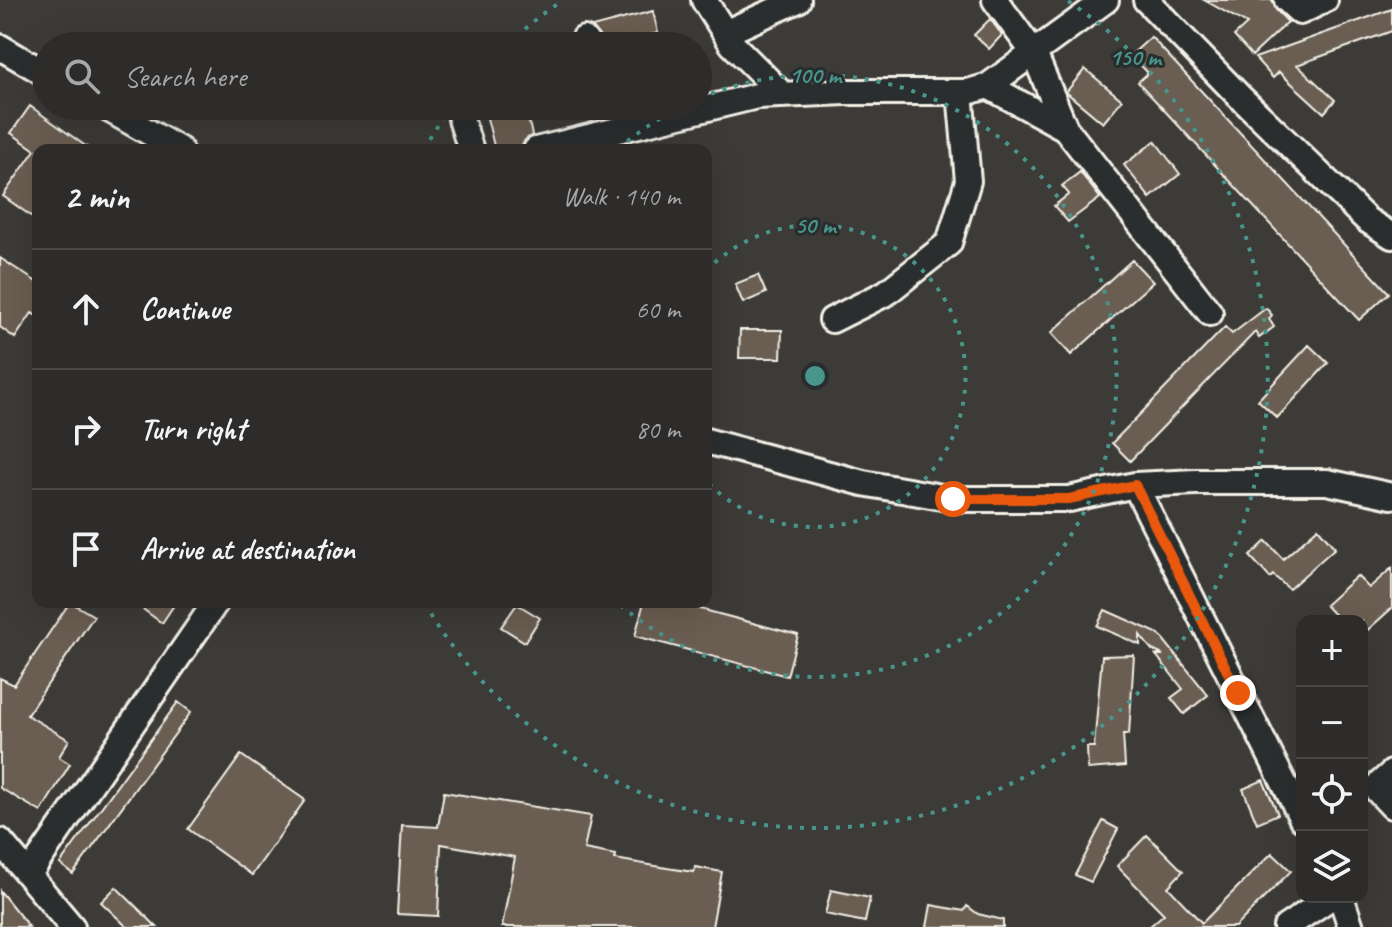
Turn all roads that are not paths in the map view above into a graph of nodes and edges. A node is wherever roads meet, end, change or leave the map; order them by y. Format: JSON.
{"nodes":[{"id":1,"x":704,"y":0,"type":"edge"},
{"id":2,"x":798,"y":0,"type":"edge"},
{"id":3,"x":995,"y":0,"type":"edge"},
{"id":4,"x":1106,"y":0,"type":"edge"},
{"id":5,"x":1146,"y":0,"type":"edge"},
{"id":6,"x":1287,"y":0,"type":"edge"},
{"id":7,"x":1325,"y":0,"type":"edge"},
{"id":8,"x":725,"y":33,"type":"junction"},
{"id":9,"x":0,"y":47,"type":"edge"},
{"id":10,"x":1034,"y":53,"type":"junction"},
{"id":11,"x":32,"y":66,"type":"edge"},
{"id":12,"x":988,"y":86,"type":"junction"},
{"id":13,"x":960,"y":92,"type":"junction"},
{"id":14,"x":783,"y":95,"type":"junction"},
{"id":15,"x":712,"y":103,"type":"edge"},
{"id":16,"x":128,"y":120,"type":"edge"},
{"id":17,"x":461,"y":120,"type":"edge"},
{"id":18,"x":621,"y":120,"type":"edge"},
{"id":19,"x":1065,"y":128,"type":"junction"},
{"id":20,"x":170,"y":144,"type":"edge"},
{"id":21,"x":469,"y":144,"type":"edge"},
{"id":22,"x":553,"y":144,"type":"edge"},
{"id":23,"x":1392,"y":236,"type":"edge"},
{"id":24,"x":1210,"y":313,"type":"dead end"},
{"id":25,"x":832,"y":320,"type":"dead end"},
{"id":26,"x":712,"y":443,"type":"edge"},
{"id":27,"x":1135,"y":485,"type":"junction"},
{"id":28,"x":1392,"y":496,"type":"edge"},
{"id":29,"x":212,"y":608,"type":"edge"},
{"id":30,"x":1392,"y":773,"type":"edge"},
{"id":31,"x":1392,"y":806,"type":"edge"},
{"id":32,"x":1296,"y":807,"type":"edge"},
{"id":33,"x":0,"y":841,"type":"edge"},
{"id":34,"x":29,"y":874,"type":"junction"},
{"id":35,"x":1322,"y":903,"type":"edge"},
{"id":36,"x":1343,"y":903,"type":"edge"},
{"id":37,"x":72,"y":927,"type":"edge"},
{"id":38,"x":1286,"y":927,"type":"edge"},
{"id":39,"x":1351,"y":927,"type":"edge"}],
"edges":[{"from":1,"to":8,"type":"street"},
{"from":2,"to":8,"type":"street"},
{"from":3,"to":10,"type":"street"},
{"from":4,"to":10,"type":"street"},
{"from":5,"to":23,"type":"street"},
{"from":6,"to":7,"type":"street"},
{"from":8,"to":14,"type":"street"},
{"from":9,"to":11,"type":"street"},
{"from":10,"to":12,"type":"street"},
{"from":10,"to":19,"type":"street"},
{"from":12,"to":13,"type":"street"},
{"from":12,"to":19,"type":"street"},
{"from":13,"to":14,"type":"street"},
{"from":13,"to":25,"type":"street"},
{"from":14,"to":15,"type":"street"},
{"from":16,"to":20,"type":"street"},
{"from":17,"to":21,"type":"street"},
{"from":18,"to":22,"type":"street"},
{"from":19,"to":24,"type":"street"},
{"from":26,"to":27,"type":"street"},
{"from":27,"to":28,"type":"street"},
{"from":27,"to":32,"type":"street"},
{"from":29,"to":34,"type":"street"},
{"from":30,"to":31,"type":"street"},
{"from":33,"to":34,"type":"street"},
{"from":34,"to":37,"type":"street"},
{"from":35,"to":38,"type":"street"},
{"from":36,"to":39,"type":"street"}]}
